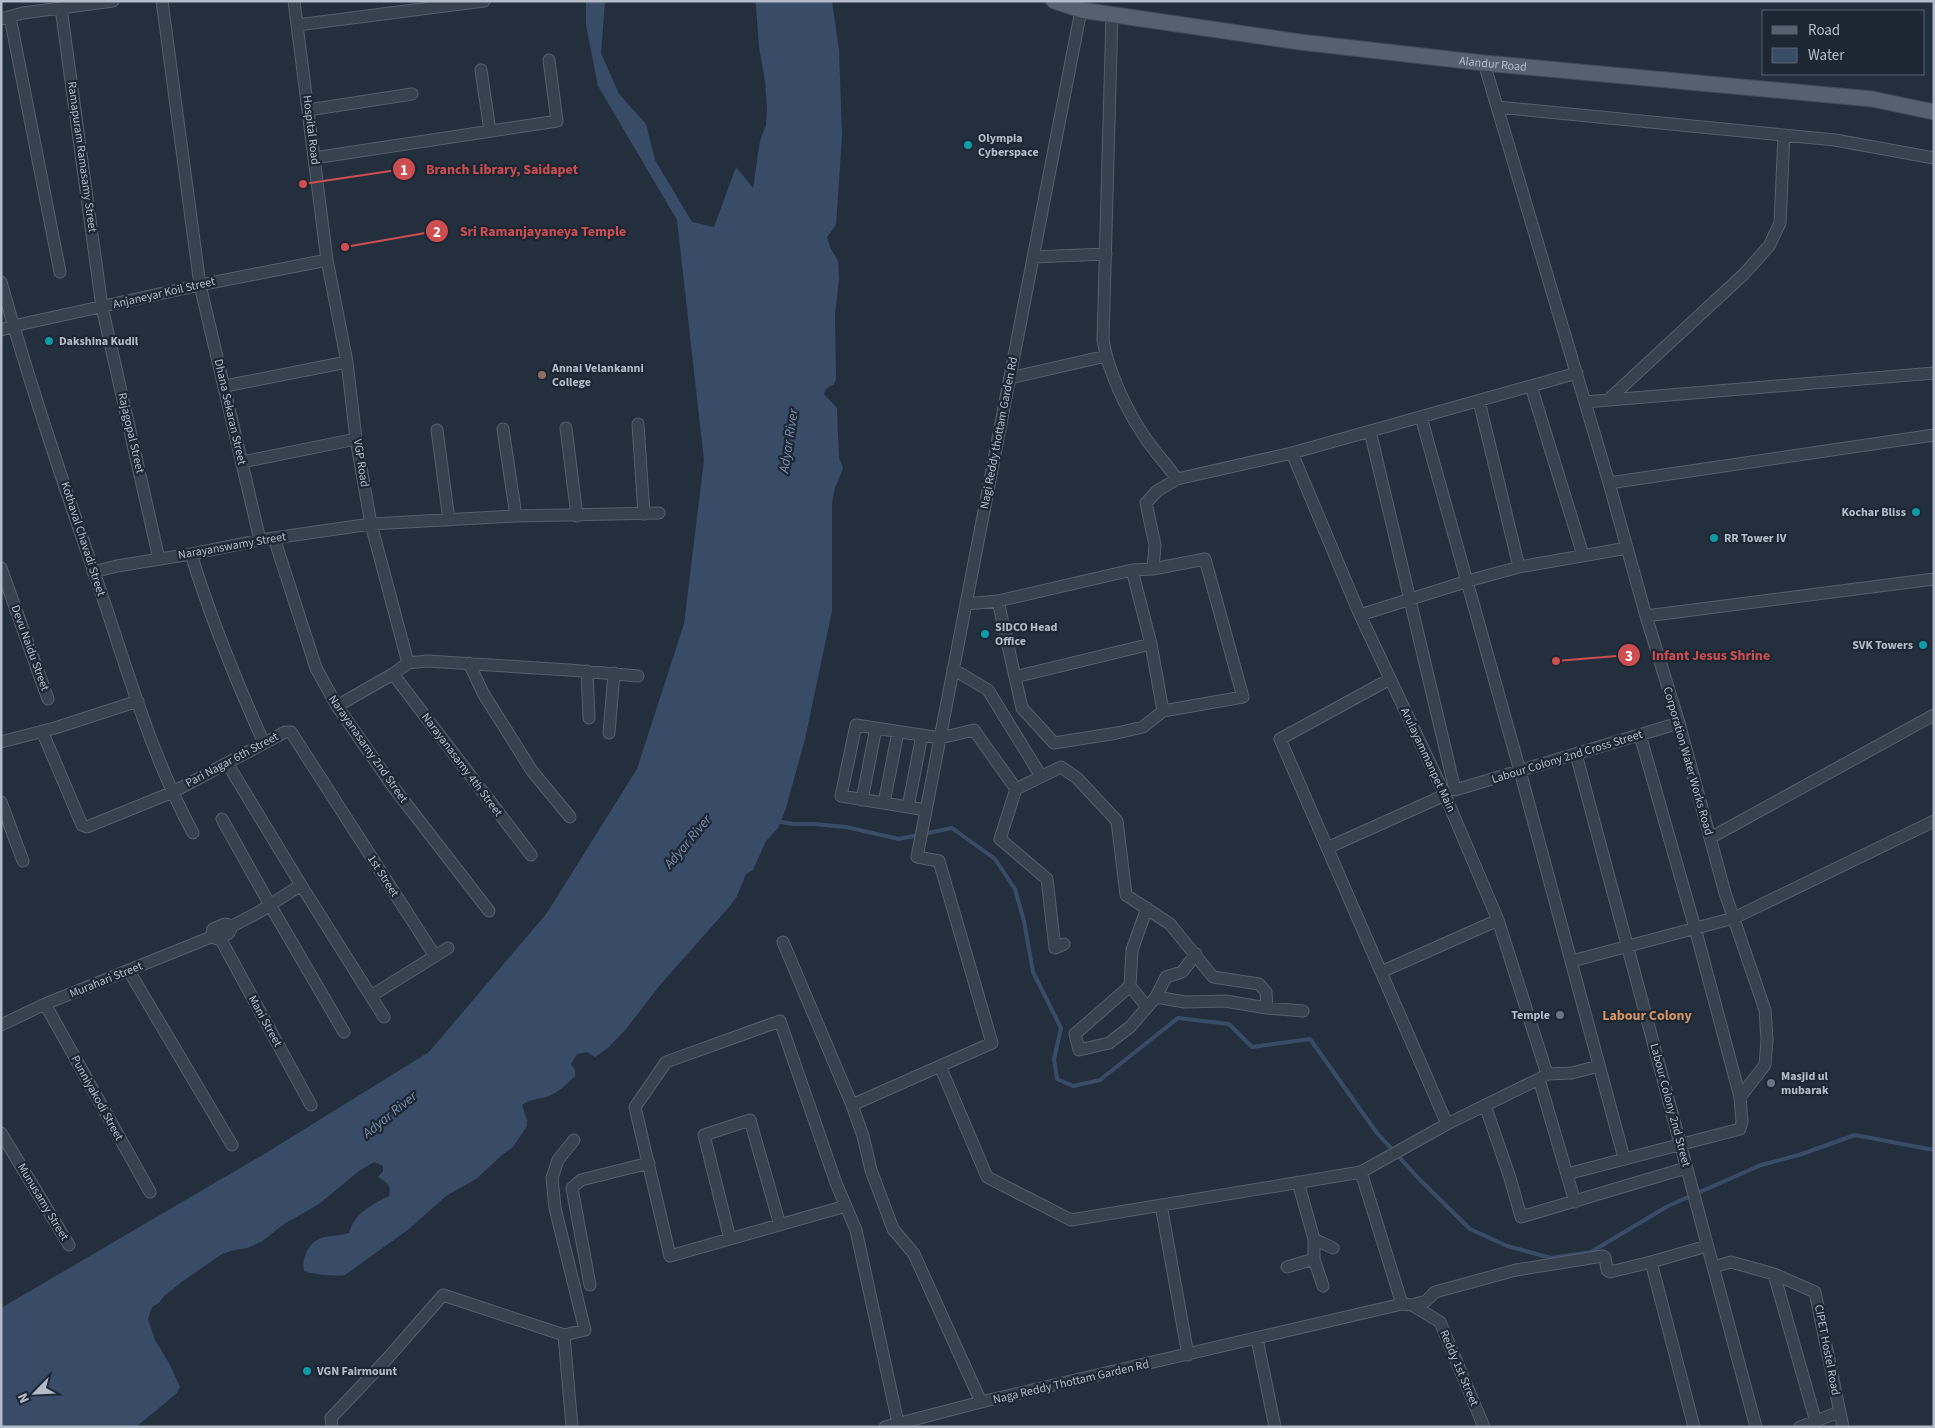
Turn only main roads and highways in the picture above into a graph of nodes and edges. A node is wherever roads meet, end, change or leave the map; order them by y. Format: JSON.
{"nodes":[{"id":1,"x":1054,"y":1,"type":"edge"},
{"id":2,"x":1934,"y":112,"type":"edge"}],
"edges":[{"from":1,"to":2,"type":"main road","name":"Alandur Road"}]}
